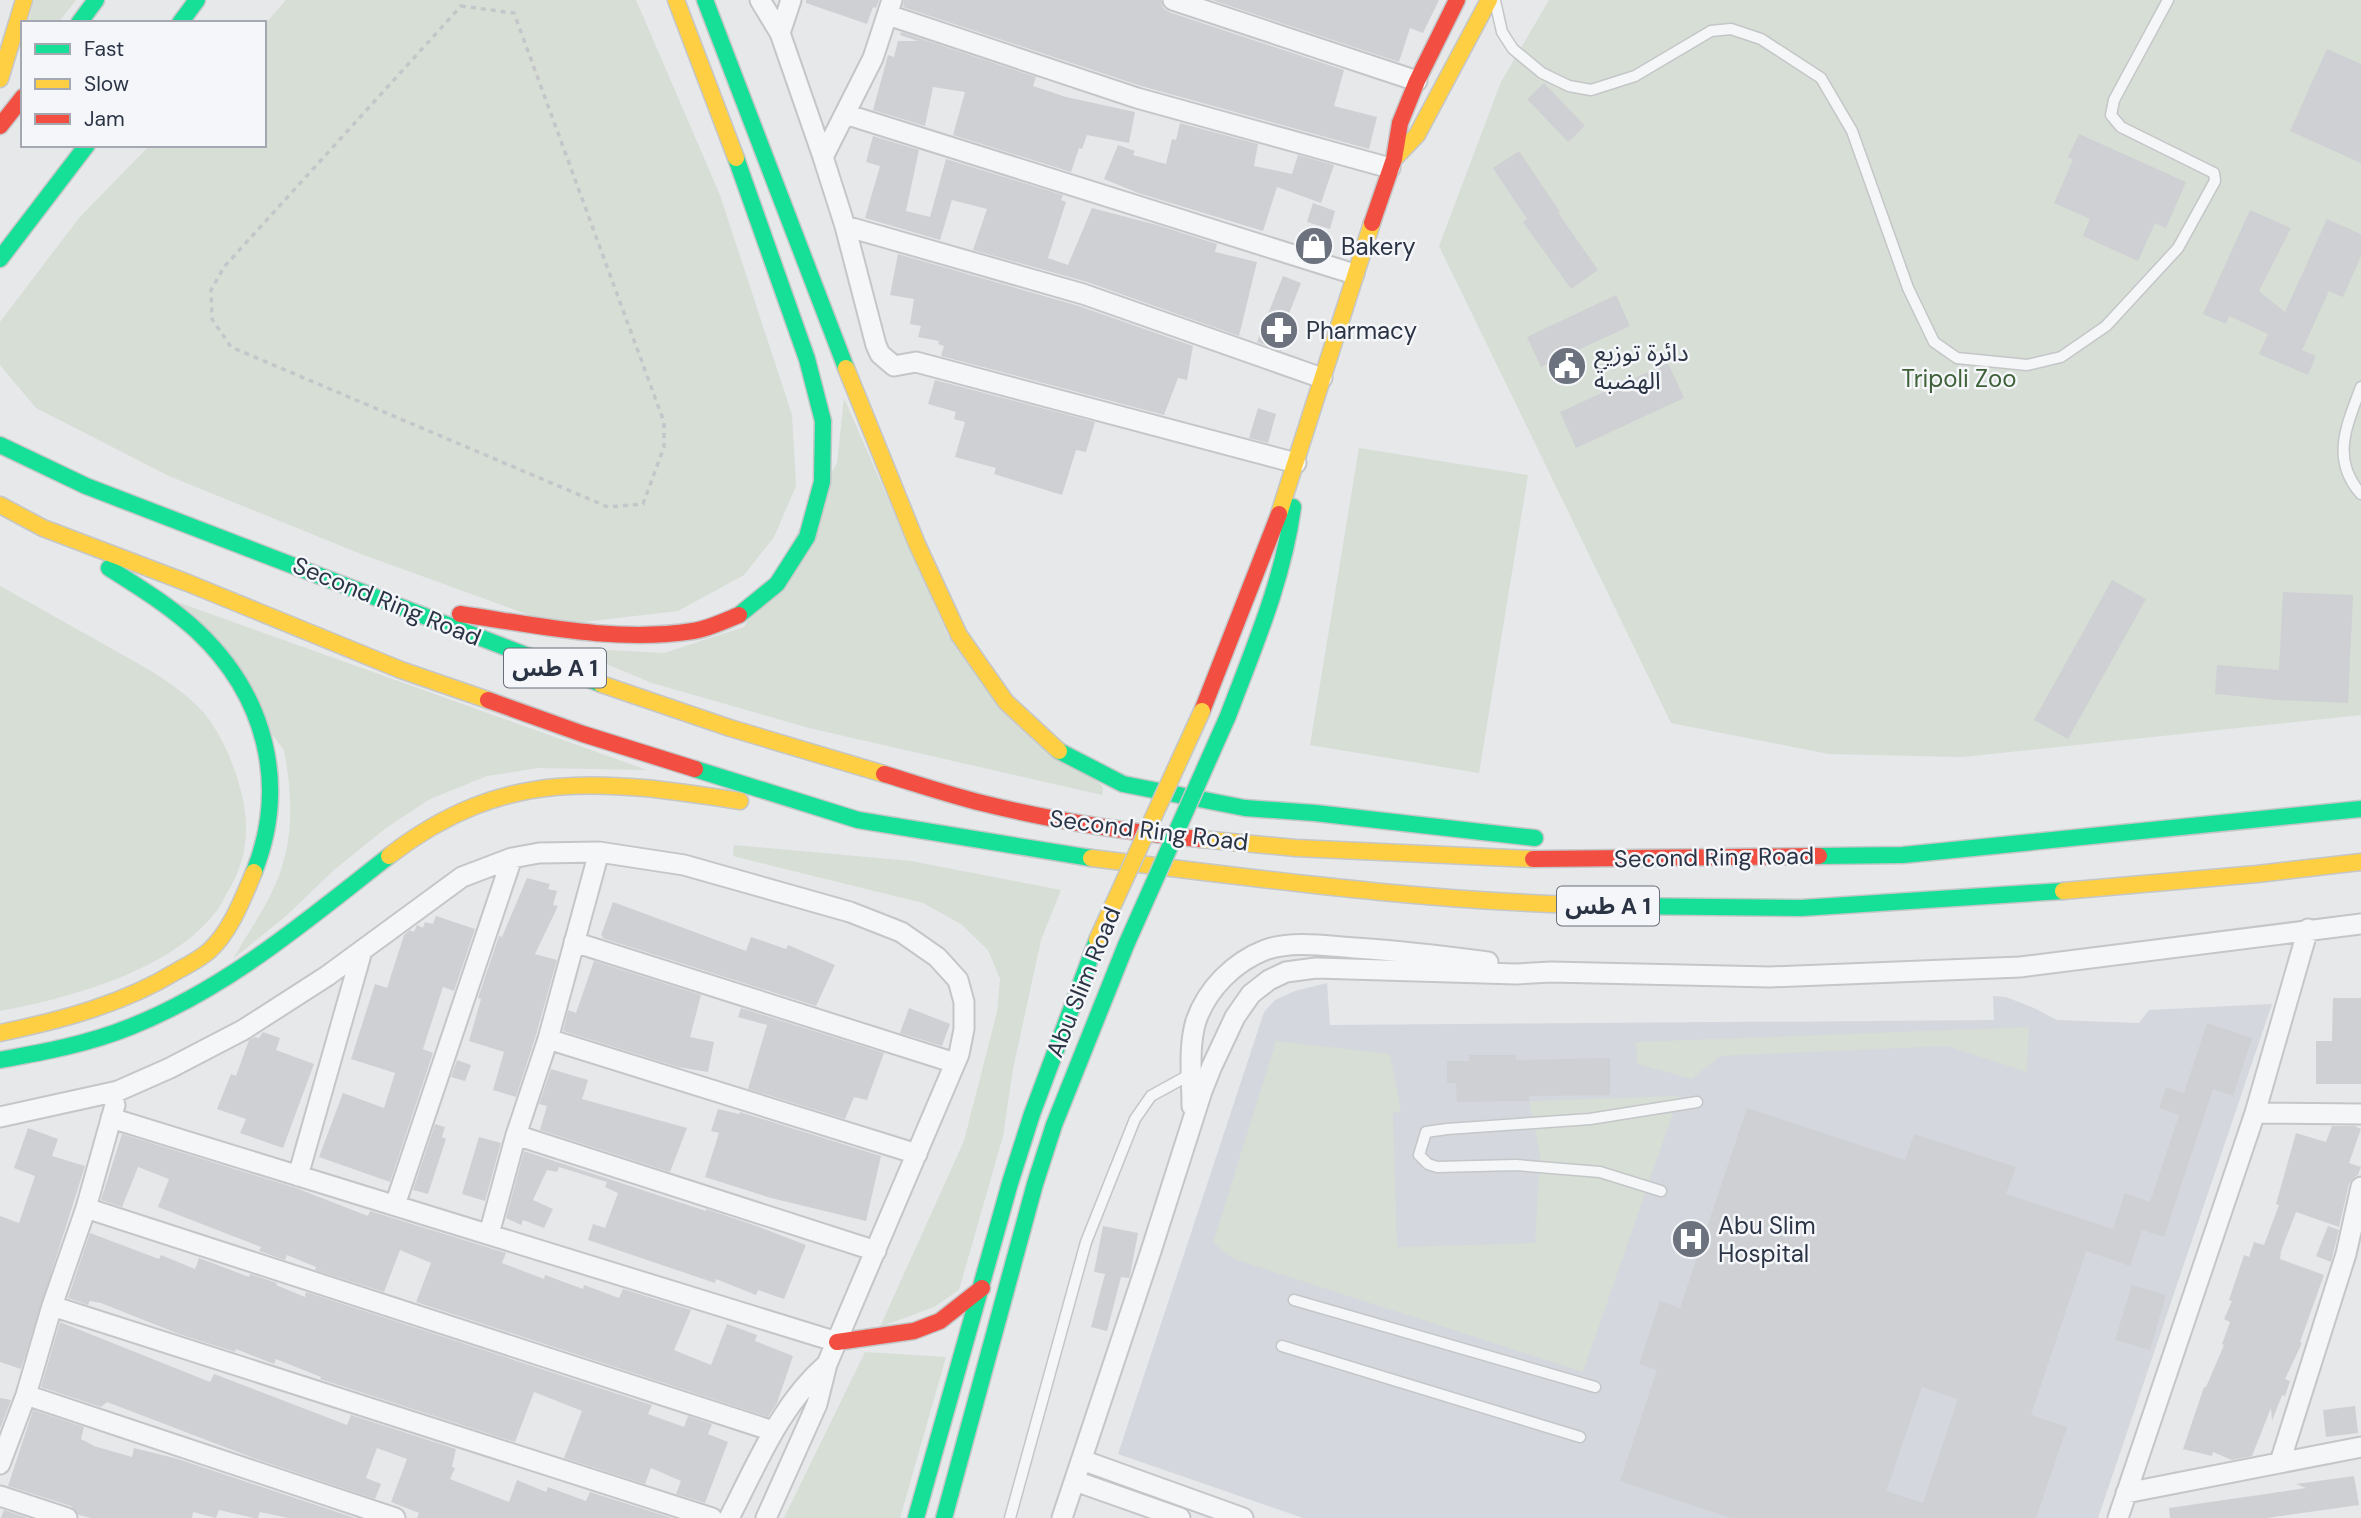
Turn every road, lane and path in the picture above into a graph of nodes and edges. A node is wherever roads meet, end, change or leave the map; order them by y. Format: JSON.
{"nodes":[{"id":1,"x":24,"y":0,"type":"edge"},
{"id":2,"x":96,"y":0,"type":"edge"},
{"id":3,"x":197,"y":0,"type":"edge"},
{"id":4,"x":205,"y":0,"type":"edge"},
{"id":5,"x":676,"y":0,"type":"edge"},
{"id":6,"x":705,"y":0,"type":"edge"},
{"id":7,"x":760,"y":0,"type":"edge"},
{"id":8,"x":791,"y":0,"type":"edge"},
{"id":9,"x":1173,"y":0,"type":"edge"},
{"id":10,"x":1458,"y":0,"type":"edge"},
{"id":11,"x":1489,"y":0,"type":"edge"},
{"id":12,"x":1495,"y":0,"type":"edge"},
{"id":13,"x":2168,"y":0,"type":"edge"},
{"id":14,"x":890,"y":8,"type":"edge"},
{"id":15,"x":183,"y":19,"type":"edge"},
{"id":16,"x":80,"y":21,"type":"edge"},
{"id":17,"x":780,"y":33,"type":"junction"},
{"id":18,"x":0,"y":79,"type":"edge"},
{"id":19,"x":1418,"y":80,"type":"junction"},
{"id":20,"x":21,"y":100,"type":"edge"},
{"id":21,"x":845,"y":114,"type":"junction"},
{"id":22,"x":0,"y":126,"type":"edge"},
{"id":23,"x":85,"y":147,"type":"edge"},
{"id":24,"x":823,"y":157,"type":"junction"},
{"id":25,"x":1392,"y":164,"type":"junction"},
{"id":26,"x":845,"y":226,"type":"junction"},
{"id":27,"x":0,"y":259,"type":"edge"},
{"id":28,"x":1354,"y":274,"type":"junction"},
{"id":29,"x":1322,"y":378,"type":"junction"},
{"id":30,"x":2361,"y":387,"type":"edge"},
{"id":31,"x":0,"y":445,"type":"edge"},
{"id":32,"x":1296,"y":463,"type":"junction"},
{"id":33,"x":2361,"y":494,"type":"edge"},
{"id":34,"x":643,"y":504,"type":"joint"},
{"id":35,"x":0,"y":505,"type":"edge"},
{"id":36,"x":43,"y":528,"type":"junction"},
{"id":37,"x":390,"y":601,"type":"junction"},
{"id":38,"x":2361,"y":809,"type":"edge"},
{"id":39,"x":858,"y":820,"type":"junction"},
{"id":40,"x":1548,"y":839,"type":"dead end"},
{"id":41,"x":1575,"y":842,"type":"dead end"},
{"id":42,"x":599,"y":852,"type":"junction"},
{"id":43,"x":512,"y":858,"type":"junction"},
{"id":44,"x":1712,"y":858,"type":"junction"},
{"id":45,"x":2361,"y":862,"type":"edge"},
{"id":46,"x":2361,"y":924,"type":"edge"},
{"id":47,"x":2308,"y":929,"type":"junction"},
{"id":48,"x":574,"y":942,"type":"junction"},
{"id":49,"x":362,"y":951,"type":"junction"},
{"id":50,"x":1551,"y":972,"type":"junction"},
{"id":51,"x":0,"y":1033,"type":"edge"},
{"id":52,"x":548,"y":1039,"type":"junction"},
{"id":53,"x":0,"y":1060,"type":"edge"},
{"id":54,"x":956,"y":1063,"type":"junction"},
{"id":55,"x":1191,"y":1074,"type":"junction"},
{"id":56,"x":118,"y":1091,"type":"junction"},
{"id":57,"x":1697,"y":1102,"type":"dead end"},
{"id":58,"x":2255,"y":1113,"type":"junction"},
{"id":59,"x":2361,"y":1114,"type":"edge"},
{"id":60,"x":0,"y":1117,"type":"edge"},
{"id":61,"x":111,"y":1118,"type":"junction"},
{"id":62,"x":1192,"y":1122,"type":"junction"},
{"id":63,"x":516,"y":1135,"type":"junction"},
{"id":64,"x":917,"y":1154,"type":"junction"},
{"id":65,"x":298,"y":1176,"type":"junction"},
{"id":66,"x":2361,"y":1187,"type":"edge"},
{"id":67,"x":1661,"y":1191,"type":"dead end"},
{"id":68,"x":395,"y":1205,"type":"junction"},
{"id":69,"x":86,"y":1208,"type":"junction"},
{"id":70,"x":489,"y":1234,"type":"junction"},
{"id":71,"x":876,"y":1251,"type":"junction"},
{"id":72,"x":2353,"y":1253,"type":"edge"},
{"id":73,"x":982,"y":1288,"type":"junction"},
{"id":74,"x":1294,"y":1300,"type":"dead end"},
{"id":75,"x":52,"y":1306,"type":"junction"},
{"id":76,"x":837,"y":1342,"type":"junction"},
{"id":77,"x":1282,"y":1346,"type":"dead end"},
{"id":78,"x":827,"y":1364,"type":"junction"},
{"id":79,"x":1595,"y":1387,"type":"dead end"},
{"id":80,"x":26,"y":1395,"type":"junction"},
{"id":81,"x":773,"y":1431,"type":"junction"},
{"id":82,"x":1580,"y":1437,"type":"dead end"},
{"id":83,"x":2361,"y":1447,"type":"edge"},
{"id":84,"x":1082,"y":1460,"type":"junction"},
{"id":85,"x":2280,"y":1462,"type":"junction"},
{"id":86,"x":0,"y":1464,"type":"edge"},
{"id":87,"x":1075,"y":1481,"type":"junction"},
{"id":88,"x":2126,"y":1493,"type":"junction"},
{"id":89,"x":0,"y":1496,"type":"edge"},
{"id":90,"x":67,"y":1518,"type":"edge"},
{"id":91,"x":395,"y":1518,"type":"edge"},
{"id":92,"x":712,"y":1518,"type":"edge"},
{"id":93,"x":729,"y":1518,"type":"edge"},
{"id":94,"x":766,"y":1518,"type":"edge"},
{"id":95,"x":916,"y":1518,"type":"edge"},
{"id":96,"x":944,"y":1518,"type":"edge"},
{"id":97,"x":1010,"y":1518,"type":"edge"},
{"id":98,"x":1062,"y":1518,"type":"edge"},
{"id":99,"x":1180,"y":1518,"type":"edge"},
{"id":100,"x":1243,"y":1518,"type":"edge"},
{"id":101,"x":2118,"y":1518,"type":"edge"}],
"edges":[{"from":1,"to":18,"type":"main road"},
{"from":2,"to":16,"type":"main road"},
{"from":3,"to":15,"type":"main road"},
{"from":4,"to":15,"type":"main road"},
{"from":5,"to":37,"type":"main road"},
{"from":6,"to":40,"type":"main road"},
{"from":7,"to":17,"type":"street"},
{"from":8,"to":17,"type":"street"},
{"from":9,"to":19,"type":"street"},
{"from":10,"to":19,"type":"main road","name":"Abu Slim Road"},
{"from":11,"to":25,"type":"main road","name":"Abu Slim Road"},
{"from":12,"to":13,"type":"lane"},
{"from":14,"to":21,"type":"street"},
{"from":14,"to":25,"type":"street"},
{"from":17,"to":24,"type":"street"},
{"from":19,"to":25,"type":"main road","name":"Abu Slim Road"},
{"from":20,"to":22,"type":"main road"},
{"from":21,"to":24,"type":"street"},
{"from":21,"to":28,"type":"street"},
{"from":23,"to":27,"type":"main road"},
{"from":24,"to":26,"type":"street"},
{"from":25,"to":28,"type":"main road","name":"Abu Slim Road"},
{"from":26,"to":29,"type":"street"},
{"from":26,"to":32,"type":"street"},
{"from":28,"to":29,"type":"main road","name":"Abu Slim Road"},
{"from":29,"to":32,"type":"main road","name":"Abu Slim Road"},
{"from":30,"to":33,"type":"lane"},
{"from":31,"to":37,"type":"main road","name":"Second Ring Road","number":"طس A 1"},
{"from":32,"to":73,"type":"main road","name":"Abu Slim Road","bridge":true},
{"from":32,"to":96,"type":"main road","name":"Abu Slim Road","bridge":true},
{"from":34,"to":34,"type":"path"},
{"from":35,"to":36,"type":"main road","name":"Second Ring Road"},
{"from":36,"to":39,"type":"main road","name":"Second Ring Road"},
{"from":36,"to":51,"type":"main road"},
{"from":37,"to":44,"type":"main road","name":"Second Ring Road","number":"طس A 1"},
{"from":38,"to":44,"type":"main road","name":"Second Ring Road","number":"طس A 1"},
{"from":39,"to":45,"type":"main road","name":"Second Ring Road","number":"طس A 1"},
{"from":39,"to":53,"type":"main road"},
{"from":41,"to":44,"type":"main road"},
{"from":42,"to":43,"type":"street"},
{"from":42,"to":48,"type":"street"},
{"from":42,"to":54,"type":"street"},
{"from":43,"to":49,"type":"street"},
{"from":43,"to":68,"type":"street"},
{"from":46,"to":47,"type":"street"},
{"from":47,"to":50,"type":"street"},
{"from":47,"to":58,"type":"street"},
{"from":48,"to":52,"type":"street"},
{"from":48,"to":54,"type":"street"},
{"from":49,"to":56,"type":"street"},
{"from":49,"to":65,"type":"street"},
{"from":50,"to":55,"type":"street"},
{"from":50,"to":62,"type":"street"},
{"from":52,"to":63,"type":"street"},
{"from":52,"to":64,"type":"street"},
{"from":54,"to":64,"type":"street"},
{"from":55,"to":62,"type":"street"},
{"from":55,"to":97,"type":"lane"},
{"from":56,"to":60,"type":"street"},
{"from":56,"to":61,"type":"street"},
{"from":57,"to":67,"type":"lane"},
{"from":58,"to":59,"type":"street"},
{"from":58,"to":88,"type":"street"},
{"from":61,"to":65,"type":"street"},
{"from":61,"to":69,"type":"street"},
{"from":62,"to":84,"type":"street"},
{"from":63,"to":70,"type":"street"},
{"from":63,"to":71,"type":"street"},
{"from":64,"to":71,"type":"street"},
{"from":65,"to":68,"type":"street"},
{"from":66,"to":72,"type":"street"},
{"from":68,"to":70,"type":"street"},
{"from":69,"to":75,"type":"street"},
{"from":69,"to":81,"type":"street"},
{"from":70,"to":76,"type":"street"},
{"from":71,"to":76,"type":"street"},
{"from":72,"to":85,"type":"street"},
{"from":73,"to":76,"type":"main road"},
{"from":73,"to":95,"type":"main road","name":"Abu Slim Road"},
{"from":74,"to":79,"type":"lane"},
{"from":75,"to":80,"type":"street"},
{"from":75,"to":92,"type":"street"},
{"from":76,"to":78,"type":"street"},
{"from":77,"to":82,"type":"lane"},
{"from":78,"to":81,"type":"street"},
{"from":78,"to":94,"type":"street"},
{"from":80,"to":86,"type":"street"},
{"from":80,"to":91,"type":"street"},
{"from":81,"to":93,"type":"street"},
{"from":83,"to":85,"type":"street"},
{"from":84,"to":87,"type":"street"},
{"from":84,"to":100,"type":"street"},
{"from":85,"to":88,"type":"street"},
{"from":87,"to":98,"type":"street"},
{"from":87,"to":99,"type":"street"},
{"from":88,"to":101,"type":"street"},
{"from":89,"to":90,"type":"street"}]}
